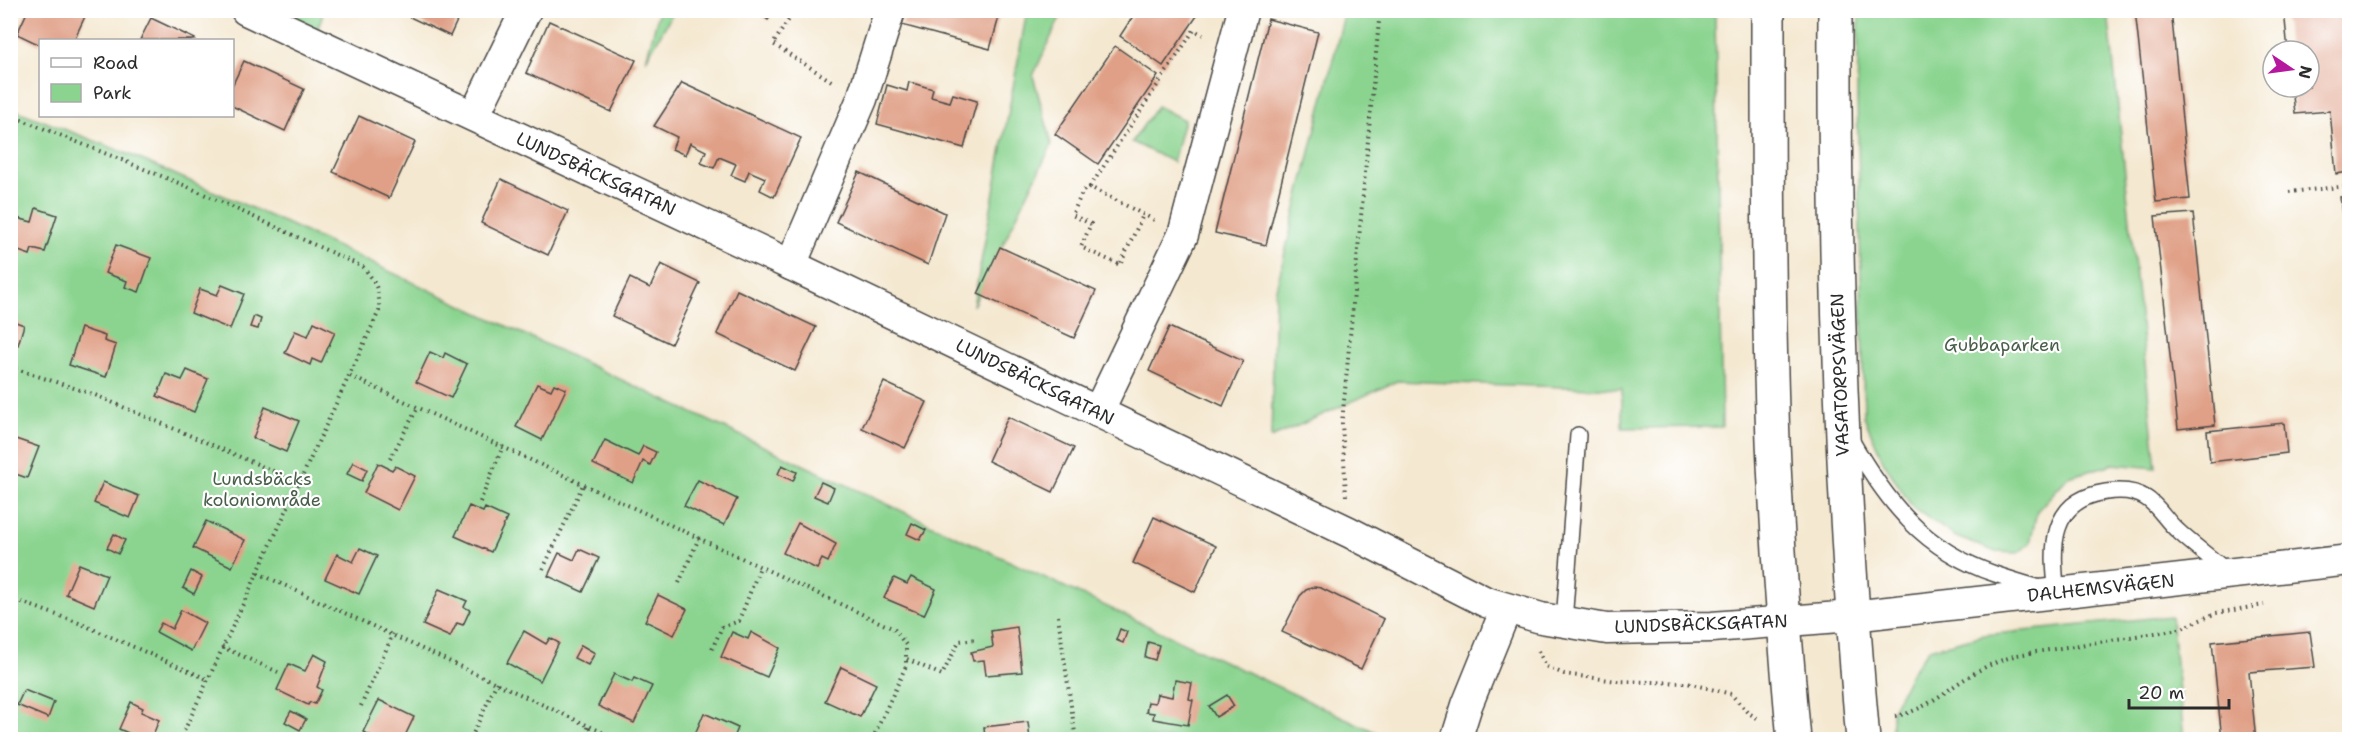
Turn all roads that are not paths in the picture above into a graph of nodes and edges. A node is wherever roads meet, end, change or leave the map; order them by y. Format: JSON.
{"nodes":[{"id":1,"x":246,"y":10,"type":"edge"},
{"id":2,"x":526,"y":10,"type":"edge"},
{"id":3,"x":890,"y":10,"type":"edge"},
{"id":4,"x":1243,"y":10,"type":"edge"},
{"id":5,"x":1768,"y":10,"type":"edge"},
{"id":6,"x":1835,"y":10,"type":"edge"},
{"id":7,"x":474,"y":117,"type":"junction"},
{"id":8,"x":791,"y":266,"type":"junction"},
{"id":9,"x":1098,"y":412,"type":"junction"},
{"id":10,"x":1840,"y":422,"type":"junction"},
{"id":11,"x":1578,"y":435,"type":"dead end"},
{"id":12,"x":2349,"y":560,"type":"edge"},
{"id":13,"x":2230,"y":574,"type":"junction"},
{"id":14,"x":2057,"y":592,"type":"junction"},
{"id":15,"x":1506,"y":609,"type":"junction"},
{"id":16,"x":1852,"y":616,"type":"junction"},
{"id":17,"x":1552,"y":620,"type":"junction"},
{"id":18,"x":1784,"y":621,"type":"junction"},
{"id":19,"x":1862,"y":730,"type":"edge"},
{"id":20,"x":1794,"y":733,"type":"edge"},
{"id":21,"x":1456,"y":740,"type":"edge"}],
"edges":[{"from":1,"to":7,"type":"street","name":"LUNDSBÄCKSGATAN"},
{"from":2,"to":7,"type":"street"},
{"from":3,"to":8,"type":"street"},
{"from":4,"to":9,"type":"street"},
{"from":5,"to":18,"type":"main road"},
{"from":6,"to":10,"type":"main road","name":"VASATORPSVÄGEN"},
{"from":7,"to":8,"type":"street","name":"LUNDSBÄCKSGATAN"},
{"from":8,"to":9,"type":"street","name":"LUNDSBÄCKSGATAN"},
{"from":9,"to":15,"type":"street","name":"LUNDSBÄCKSGATAN"},
{"from":10,"to":14,"type":"lane"},
{"from":10,"to":16,"type":"main road","name":"VASATORPSVÄGEN"},
{"from":11,"to":17,"type":"lane"},
{"from":12,"to":13,"type":"street","name":"DALHEMSVÄGEN"},
{"from":13,"to":14,"type":"street","name":"DALHEMSVÄGEN"},
{"from":13,"to":14,"type":"lane"},
{"from":14,"to":16,"type":"street","name":"DALHEMSVÄGEN"},
{"from":15,"to":17,"type":"street","name":"LUNDSBÄCKSGATAN"},
{"from":15,"to":21,"type":"street"},
{"from":16,"to":18,"type":"street","name":"LUNDSBÄCKSGATAN"},
{"from":16,"to":19,"type":"main road","name":"VASATORPSVÄGEN"},
{"from":17,"to":18,"type":"street","name":"LUNDSBÄCKSGATAN"},
{"from":18,"to":20,"type":"main road"}]}
